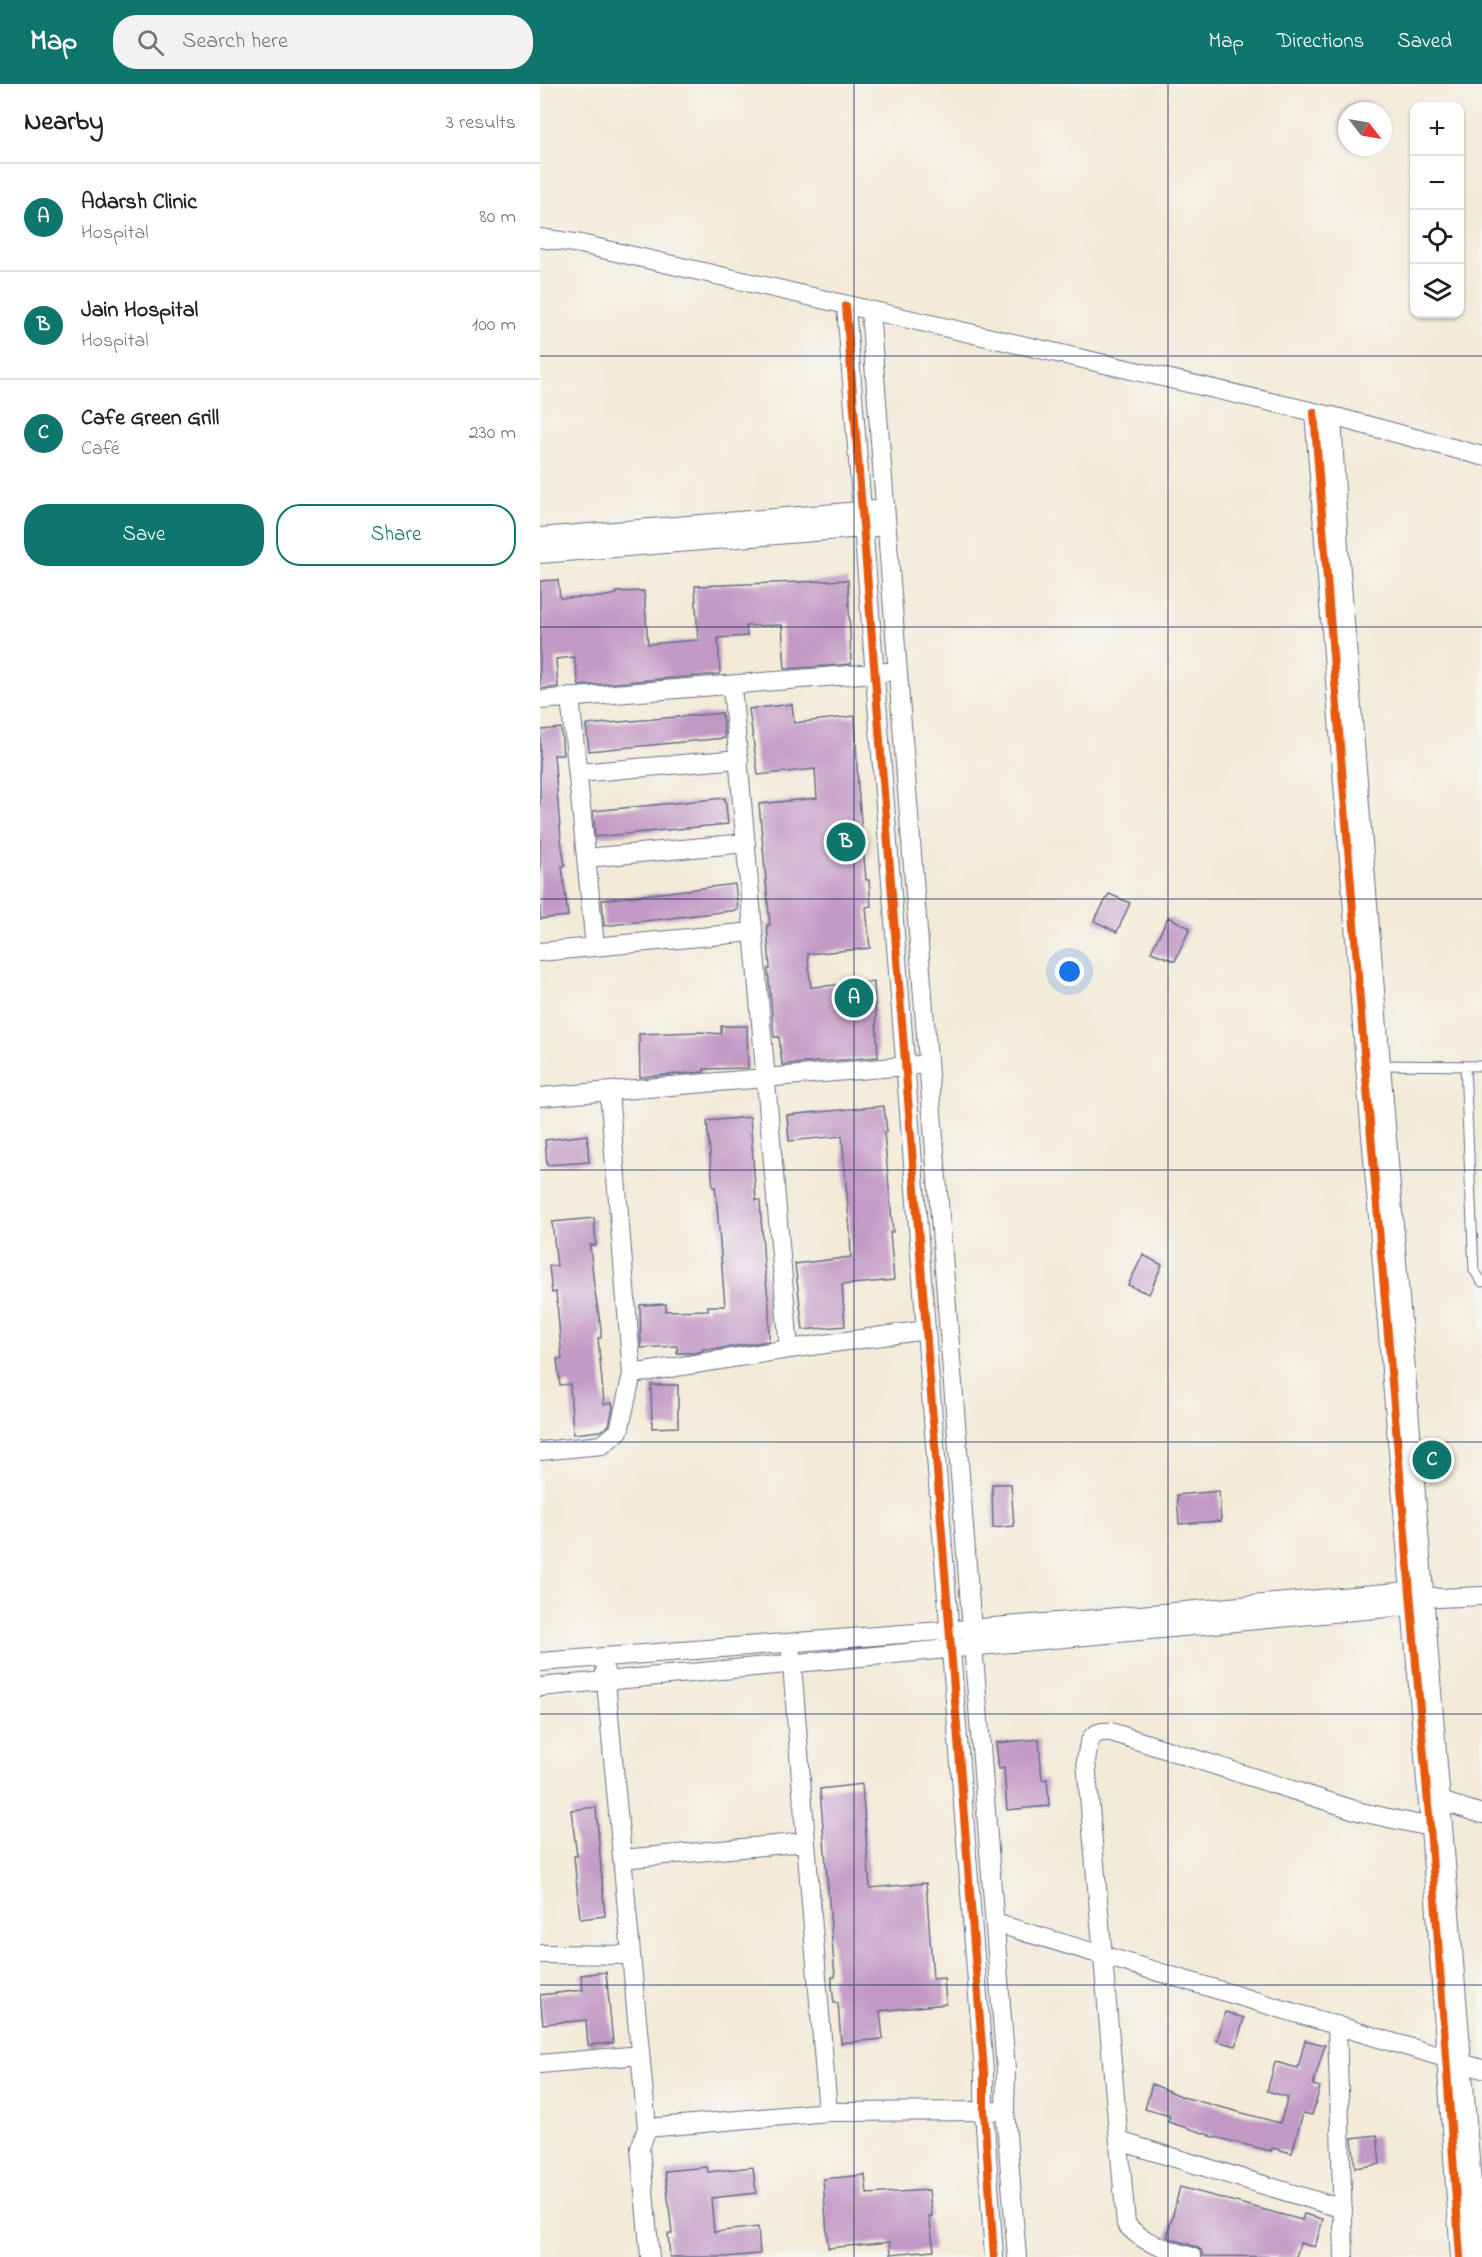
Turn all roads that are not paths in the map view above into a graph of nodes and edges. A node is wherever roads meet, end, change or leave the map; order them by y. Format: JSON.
{"nodes":[{"id":1,"x":540,"y":238,"type":"edge"},
{"id":2,"x":846,"y":306,"type":"junction"},
{"id":3,"x":870,"y":311,"type":"junction"},
{"id":4,"x":1314,"y":412,"type":"junction"},
{"id":5,"x":1332,"y":416,"type":"junction"},
{"id":6,"x":1482,"y":456,"type":"edge"},
{"id":7,"x":886,"y":518,"type":"junction"},
{"id":8,"x":862,"y":520,"type":"junction"},
{"id":9,"x":540,"y":537,"type":"edge"},
{"id":10,"x":540,"y":554,"type":"edge"},
{"id":11,"x":898,"y":671,"type":"junction"},
{"id":12,"x":875,"y":673,"type":"junction"},
{"id":13,"x":732,"y":685,"type":"junction"},
{"id":14,"x":570,"y":697,"type":"junction"},
{"id":15,"x":540,"y":700,"type":"edge"},
{"id":16,"x":739,"y":759,"type":"junction"},
{"id":17,"x":579,"y":773,"type":"junction"},
{"id":18,"x":746,"y":843,"type":"junction"},
{"id":19,"x":586,"y":858,"type":"junction"},
{"id":20,"x":753,"y":932,"type":"junction"},
{"id":21,"x":595,"y":947,"type":"junction"},
{"id":22,"x":540,"y":952,"type":"edge"},
{"id":23,"x":928,"y":1064,"type":"junction"},
{"id":24,"x":1373,"y":1065,"type":"junction"},
{"id":25,"x":906,"y":1066,"type":"junction"},
{"id":26,"x":1465,"y":1066,"type":"junction"},
{"id":27,"x":1482,"y":1066,"type":"edge"},
{"id":28,"x":765,"y":1078,"type":"junction"},
{"id":29,"x":609,"y":1091,"type":"junction"},
{"id":30,"x":540,"y":1097,"type":"edge"},
{"id":31,"x":1482,"y":1282,"type":"edge"},
{"id":32,"x":926,"y":1330,"type":"junction"},
{"id":33,"x":789,"y":1349,"type":"junction"},
{"id":34,"x":632,"y":1374,"type":"junction"},
{"id":35,"x":956,"y":1421,"type":"junction"},
{"id":36,"x":933,"y":1422,"type":"junction"},
{"id":37,"x":540,"y":1451,"type":"edge"},
{"id":38,"x":1482,"y":1596,"type":"edge"},
{"id":39,"x":1421,"y":1599,"type":"junction"},
{"id":40,"x":972,"y":1629,"type":"junction"},
{"id":41,"x":950,"y":1630,"type":"junction"},
{"id":42,"x":790,"y":1643,"type":"junction"},
{"id":43,"x":974,"y":1647,"type":"junction"},
{"id":44,"x":951,"y":1650,"type":"junction"},
{"id":45,"x":604,"y":1658,"type":"junction"},
{"id":46,"x":540,"y":1662,"type":"edge"},
{"id":47,"x":792,"y":1664,"type":"junction"},
{"id":48,"x":606,"y":1681,"type":"junction"},
{"id":49,"x":540,"y":1687,"type":"edge"},
{"id":50,"x":1440,"y":1802,"type":"junction"},
{"id":51,"x":1482,"y":1814,"type":"edge"},
{"id":52,"x":1430,"y":1827,"type":"junction"},
{"id":53,"x":806,"y":1842,"type":"junction"},
{"id":54,"x":622,"y":1859,"type":"junction"},
{"id":55,"x":995,"y":1923,"type":"junction"},
{"id":56,"x":540,"y":1954,"type":"edge"},
{"id":57,"x":631,"y":1955,"type":"junction"},
{"id":58,"x":1102,"y":1955,"type":"junction"},
{"id":59,"x":1337,"y":2025,"type":"junction"},
{"id":60,"x":640,"y":2055,"type":"junction"},
{"id":61,"x":1454,"y":2059,"type":"junction"},
{"id":62,"x":540,"y":2064,"type":"edge"},
{"id":63,"x":1482,"y":2069,"type":"edge"},
{"id":64,"x":1005,"y":2110,"type":"junction"},
{"id":65,"x":984,"y":2111,"type":"junction"},
{"id":66,"x":828,"y":2112,"type":"junction"},
{"id":67,"x":647,"y":2128,"type":"junction"},
{"id":68,"x":1119,"y":2140,"type":"junction"},
{"id":69,"x":1343,"y":2209,"type":"junction"},
{"id":70,"x":650,"y":2257,"type":"edge"},
{"id":71,"x":994,"y":2257,"type":"edge"},
{"id":72,"x":1017,"y":2257,"type":"edge"},
{"id":73,"x":1192,"y":2257,"type":"edge"},
{"id":74,"x":1344,"y":2257,"type":"edge"},
{"id":75,"x":1460,"y":2257,"type":"edge"},
{"id":76,"x":1478,"y":2257,"type":"edge"}],
"edges":[{"from":1,"to":2,"type":"street"},
{"from":2,"to":3,"type":"street"},
{"from":2,"to":8,"type":"street"},
{"from":3,"to":4,"type":"street"},
{"from":3,"to":7,"type":"street"},
{"from":4,"to":5,"type":"street"},
{"from":4,"to":24,"type":"street"},
{"from":5,"to":6,"type":"street"},
{"from":5,"to":24,"type":"street"},
{"from":7,"to":8,"type":"street"},
{"from":7,"to":11,"type":"street"},
{"from":8,"to":9,"type":"street"},
{"from":8,"to":10,"type":"street"},
{"from":8,"to":12,"type":"street"},
{"from":11,"to":12,"type":"street"},
{"from":11,"to":23,"type":"street"},
{"from":12,"to":13,"type":"street"},
{"from":12,"to":25,"type":"street"},
{"from":13,"to":14,"type":"street"},
{"from":13,"to":16,"type":"street"},
{"from":14,"to":15,"type":"street"},
{"from":14,"to":17,"type":"street"},
{"from":16,"to":17,"type":"street"},
{"from":16,"to":18,"type":"street"},
{"from":17,"to":19,"type":"street"},
{"from":18,"to":19,"type":"street"},
{"from":18,"to":20,"type":"street"},
{"from":19,"to":21,"type":"street"},
{"from":20,"to":21,"type":"street"},
{"from":20,"to":28,"type":"street"},
{"from":21,"to":22,"type":"street"},
{"from":23,"to":25,"type":"street"},
{"from":23,"to":35,"type":"street"},
{"from":24,"to":26,"type":"lane"},
{"from":24,"to":39,"type":"street"},
{"from":25,"to":28,"type":"street"},
{"from":25,"to":32,"type":"street"},
{"from":26,"to":27,"type":"lane"},
{"from":26,"to":31,"type":"lane"},
{"from":28,"to":29,"type":"street"},
{"from":28,"to":33,"type":"street"},
{"from":29,"to":30,"type":"street"},
{"from":29,"to":34,"type":"street"},
{"from":32,"to":33,"type":"street"},
{"from":32,"to":36,"type":"street"},
{"from":33,"to":34,"type":"street"},
{"from":34,"to":37,"type":"street"},
{"from":35,"to":36,"type":"street"},
{"from":35,"to":40,"type":"street"},
{"from":36,"to":41,"type":"street"},
{"from":38,"to":39,"type":"street"},
{"from":39,"to":40,"type":"street"},
{"from":39,"to":43,"type":"street"},
{"from":39,"to":50,"type":"street"},
{"from":39,"to":52,"type":"street"},
{"from":40,"to":41,"type":"street"},
{"from":40,"to":43,"type":"street"},
{"from":41,"to":42,"type":"street"},
{"from":41,"to":44,"type":"street"},
{"from":42,"to":45,"type":"street"},
{"from":42,"to":47,"type":"street"},
{"from":43,"to":44,"type":"street"},
{"from":43,"to":55,"type":"street"},
{"from":44,"to":47,"type":"street"},
{"from":44,"to":65,"type":"street"},
{"from":45,"to":46,"type":"street"},
{"from":45,"to":48,"type":"street"},
{"from":47,"to":48,"type":"street"},
{"from":47,"to":53,"type":"street"},
{"from":48,"to":49,"type":"street"},
{"from":48,"to":54,"type":"street"},
{"from":50,"to":51,"type":"street"},
{"from":50,"to":61,"type":"street"},
{"from":52,"to":58,"type":"street"},
{"from":52,"to":61,"type":"street"},
{"from":53,"to":54,"type":"street"},
{"from":53,"to":66,"type":"street"},
{"from":54,"to":57,"type":"street"},
{"from":55,"to":58,"type":"street"},
{"from":55,"to":64,"type":"street"},
{"from":56,"to":57,"type":"street"},
{"from":57,"to":60,"type":"street"},
{"from":58,"to":59,"type":"street"},
{"from":58,"to":68,"type":"street"},
{"from":59,"to":61,"type":"street"},
{"from":59,"to":69,"type":"street"},
{"from":60,"to":62,"type":"street"},
{"from":60,"to":67,"type":"street"},
{"from":61,"to":63,"type":"street"},
{"from":61,"to":75,"type":"street"},
{"from":61,"to":76,"type":"street"},
{"from":64,"to":65,"type":"street"},
{"from":64,"to":72,"type":"street"},
{"from":65,"to":66,"type":"street"},
{"from":65,"to":71,"type":"street"},
{"from":66,"to":67,"type":"street"},
{"from":67,"to":70,"type":"street"},
{"from":68,"to":69,"type":"street"},
{"from":68,"to":73,"type":"street"},
{"from":69,"to":74,"type":"street"}]}
